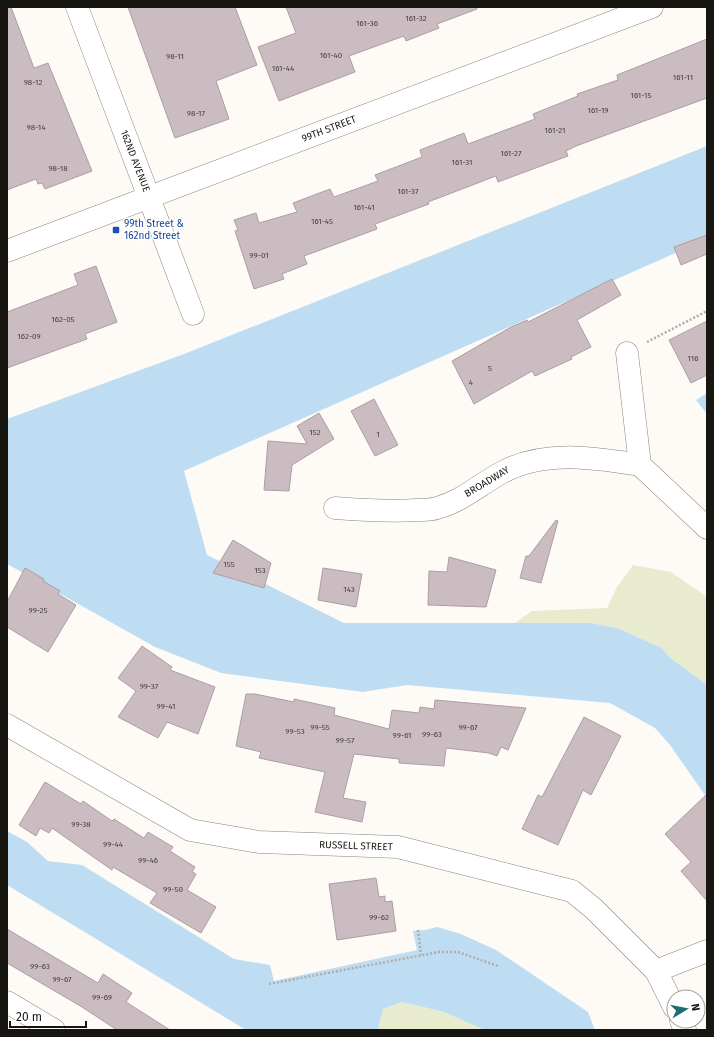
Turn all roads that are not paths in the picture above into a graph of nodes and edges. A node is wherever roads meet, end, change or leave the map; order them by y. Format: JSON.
{"nodes":[{"id":1,"x":76,"y":7,"type":"edge"},
{"id":2,"x":652,"y":7,"type":"edge"},
{"id":3,"x":149,"y":198,"type":"junction"},
{"id":4,"x":7,"y":251,"type":"edge"},
{"id":5,"x":192,"y":314,"type":"dead end"},
{"id":6,"x":627,"y":353,"type":"road end"},
{"id":7,"x":640,"y":465,"type":"junction"},
{"id":8,"x":335,"y":508,"type":"dead end"},
{"id":9,"x":707,"y":528,"type":"edge"},
{"id":10,"x":7,"y":725,"type":"edge"},
{"id":11,"x":707,"y":950,"type":"edge"},
{"id":12,"x":656,"y":972,"type":"junction"},
{"id":13,"x":666,"y":992,"type":"edge"},
{"id":14,"x":7,"y":1002,"type":"edge"},
{"id":15,"x":54,"y":1030,"type":"edge"}],
"edges":[{"from":1,"to":3,"type":"street","name":"162ND AVENUE"},
{"from":2,"to":3,"type":"street","name":"99TH STREET"},
{"from":3,"to":4,"type":"street","name":"99TH STREET"},
{"from":3,"to":5,"type":"street","name":"162ND AVENUE"},
{"from":6,"to":7,"type":"street"},
{"from":7,"to":8,"type":"street","name":"BROADWAY"},
{"from":7,"to":9,"type":"street"},
{"from":10,"to":12,"type":"street","name":"RUSSELL STREET"},
{"from":11,"to":12,"type":"street"},
{"from":12,"to":13,"type":"street","name":"RUSSELL STREET"},
{"from":14,"to":15,"type":"street"}]}
